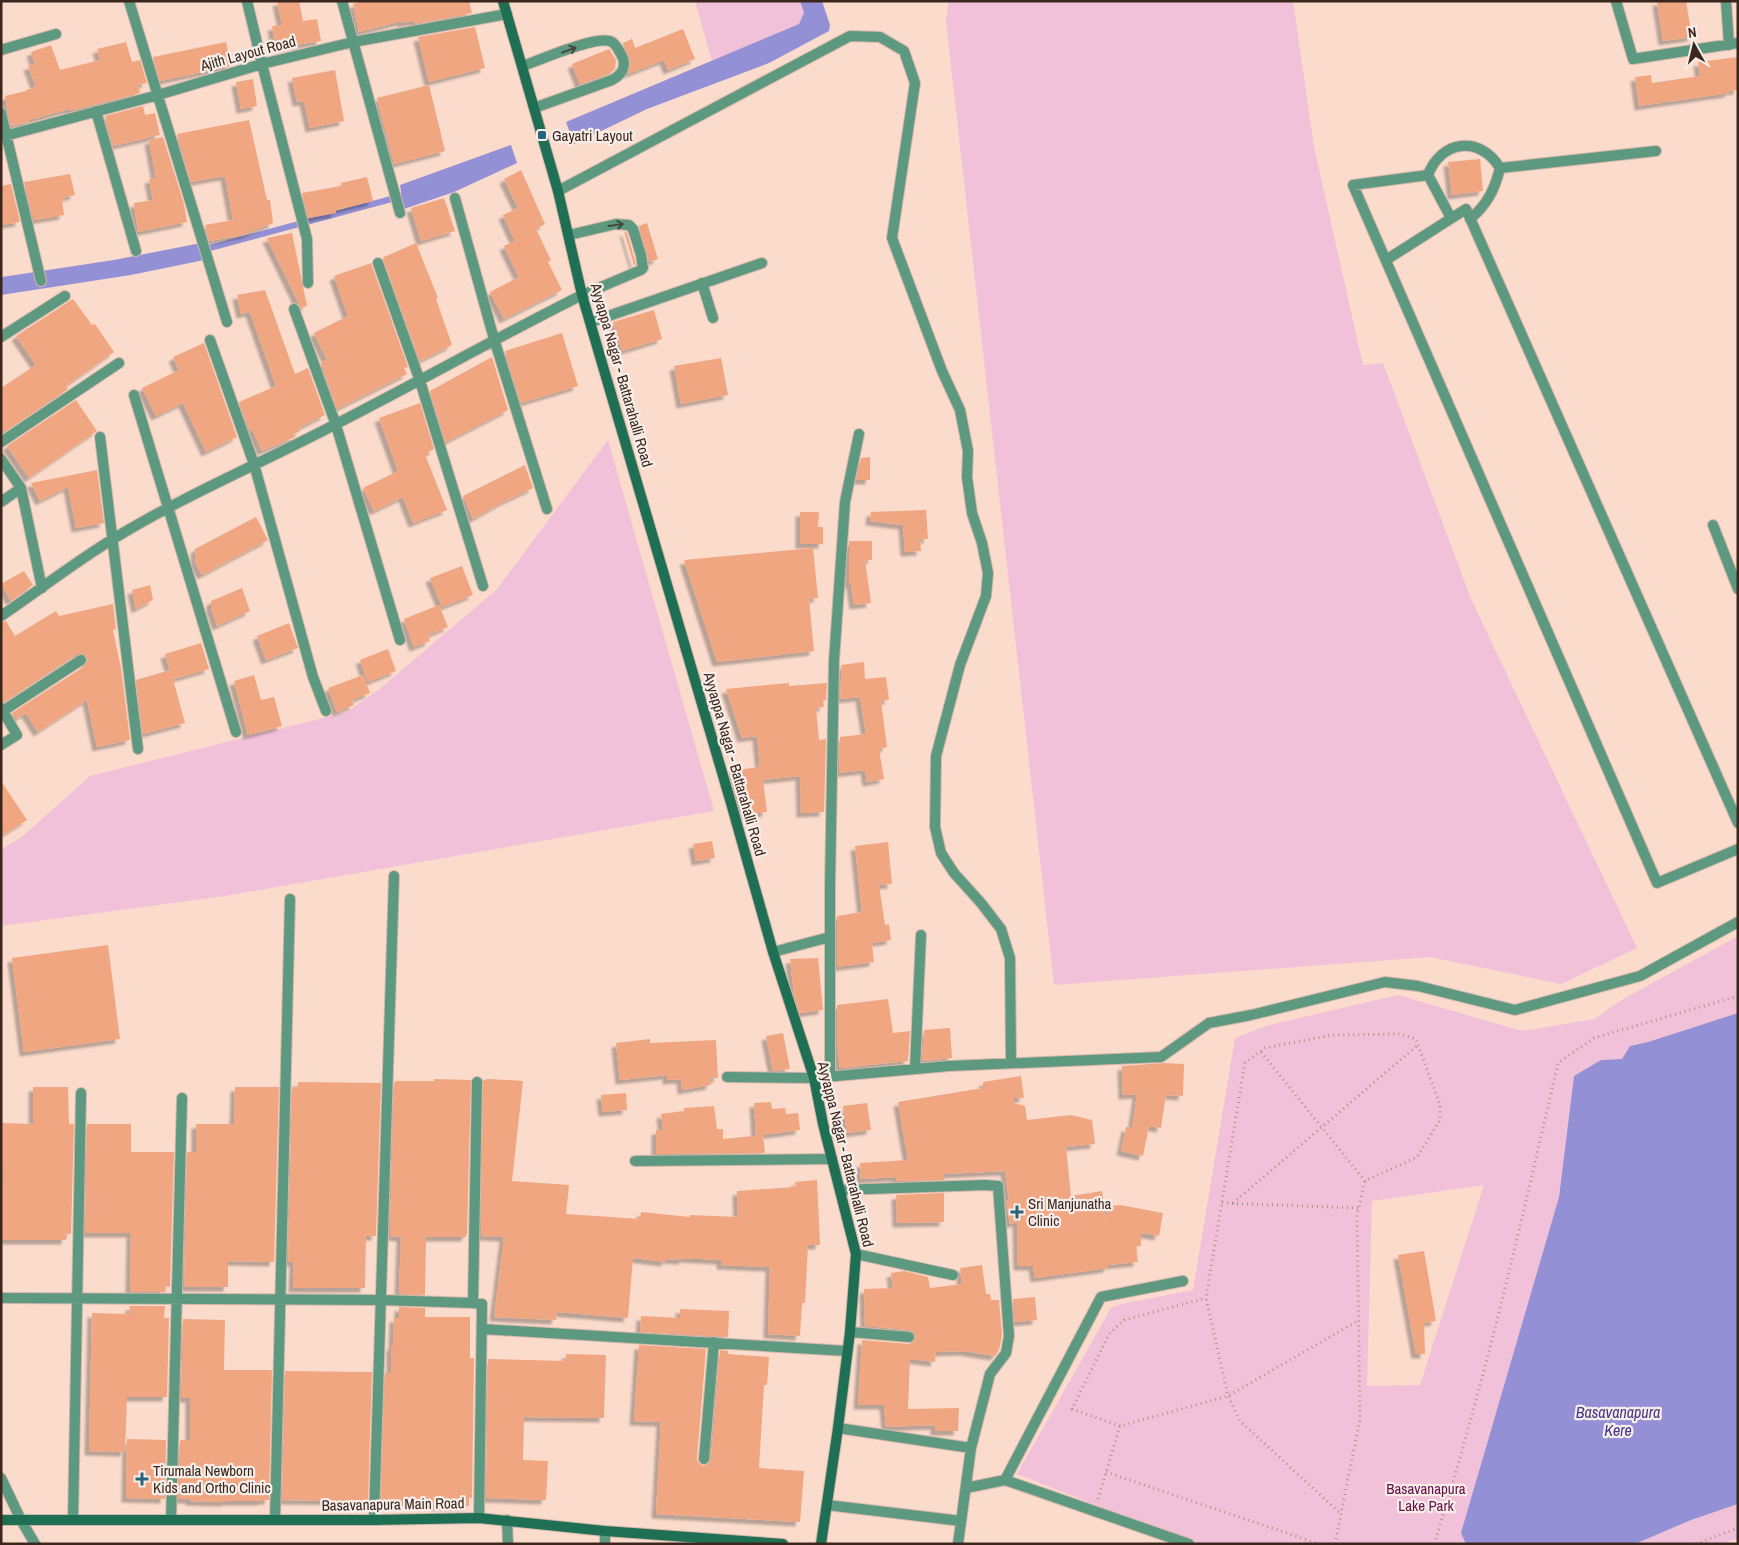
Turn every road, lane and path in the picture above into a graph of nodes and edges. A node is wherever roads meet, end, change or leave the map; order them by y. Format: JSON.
{"nodes":[{"id":1,"x":129,"y":1,"type":"edge"},
{"id":2,"x":247,"y":1,"type":"edge"},
{"id":3,"x":342,"y":1,"type":"edge"},
{"id":4,"x":504,"y":1,"type":"edge"},
{"id":5,"x":1616,"y":1,"type":"edge"},
{"id":6,"x":1726,"y":1,"type":"edge"},
{"id":7,"x":507,"y":14,"type":"junction"},
{"id":8,"x":56,"y":34,"type":"dead end"},
{"id":9,"x":353,"y":42,"type":"junction"},
{"id":10,"x":1733,"y":44,"type":"edge"},
{"id":11,"x":1,"y":50,"type":"edge"},
{"id":12,"x":262,"y":64,"type":"junction"},
{"id":13,"x":523,"y":66,"type":"junction"},
{"id":14,"x":158,"y":95,"type":"junction"},
{"id":15,"x":534,"y":108,"type":"junction"},
{"id":16,"x":96,"y":111,"type":"junction"},
{"id":17,"x":1,"y":113,"type":"edge"},
{"id":18,"x":4,"y":136,"type":"edge"},
{"id":19,"x":1656,"y":151,"type":"dead end"},
{"id":20,"x":1500,"y":168,"type":"junction"},
{"id":21,"x":1428,"y":176,"type":"junction"},
{"id":22,"x":558,"y":191,"type":"junction"},
{"id":23,"x":455,"y":198,"type":"dead end"},
{"id":24,"x":400,"y":213,"type":"dead end"},
{"id":25,"x":1451,"y":218,"type":"junction"},
{"id":26,"x":1470,"y":219,"type":"junction"},
{"id":27,"x":569,"y":235,"type":"junction"},
{"id":28,"x":136,"y":251,"type":"dead end"},
{"id":29,"x":1386,"y":260,"type":"junction"},
{"id":30,"x":378,"y":263,"type":"dead end"},
{"id":31,"x":762,"y":263,"type":"dead end"},
{"id":32,"x":41,"y":281,"type":"dead end"},
{"id":33,"x":702,"y":282,"type":"junction"},
{"id":34,"x":308,"y":283,"type":"dead end"},
{"id":35,"x":582,"y":295,"type":"junction"},
{"id":36,"x":65,"y":296,"type":"dead end"},
{"id":37,"x":294,"y":309,"type":"dead end"},
{"id":38,"x":713,"y":318,"type":"dead end"},
{"id":39,"x":227,"y":322,"type":"dead end"},
{"id":40,"x":590,"y":322,"type":"junction"},
{"id":41,"x":1,"y":337,"type":"edge"},
{"id":42,"x":494,"y":339,"type":"junction"},
{"id":43,"x":210,"y":340,"type":"dead end"},
{"id":44,"x":119,"y":364,"type":"dead end"},
{"id":45,"x":420,"y":381,"type":"junction"},
{"id":46,"x":134,"y":394,"type":"dead end"},
{"id":47,"x":336,"y":425,"type":"junction"},
{"id":48,"x":859,"y":434,"type":"dead end"},
{"id":49,"x":100,"y":437,"type":"dead end"},
{"id":50,"x":1,"y":442,"type":"edge"},
{"id":51,"x":1,"y":459,"type":"edge"},
{"id":52,"x":254,"y":464,"type":"junction"},
{"id":53,"x":21,"y":488,"type":"junction"},
{"id":54,"x":1,"y":502,"type":"edge"},
{"id":55,"x":168,"y":508,"type":"junction"},
{"id":56,"x":547,"y":509,"type":"dead end"},
{"id":57,"x":1713,"y":525,"type":"dead end"},
{"id":58,"x":112,"y":539,"type":"junction"},
{"id":59,"x":483,"y":586,"type":"dead end"},
{"id":60,"x":42,"y":588,"type":"junction"},
{"id":61,"x":1738,"y":589,"type":"edge"},
{"id":62,"x":1,"y":616,"type":"edge"},
{"id":63,"x":400,"y":640,"type":"dead end"},
{"id":64,"x":81,"y":660,"type":"dead end"},
{"id":65,"x":2,"y":710,"type":"edge"},
{"id":66,"x":326,"y":710,"type":"dead end"},
{"id":67,"x":236,"y":732,"type":"dead end"},
{"id":68,"x":1,"y":745,"type":"edge"},
{"id":69,"x":138,"y":749,"type":"dead end"},
{"id":70,"x":1738,"y":823,"type":"edge"},
{"id":71,"x":1738,"y":849,"type":"edge"},
{"id":72,"x":394,"y":876,"type":"dead end"},
{"id":73,"x":290,"y":899,"type":"dead end"},
{"id":74,"x":1738,"y":922,"type":"edge"},
{"id":75,"x":921,"y":935,"type":"dead end"},
{"id":76,"x":830,"y":937,"type":"junction"},
{"id":77,"x":773,"y":952,"type":"junction"},
{"id":78,"x":1738,"y":996,"type":"edge"},
{"id":79,"x":1418,"y":1045,"type":"junction"},
{"id":80,"x":1260,"y":1052,"type":"junction"},
{"id":81,"x":1011,"y":1063,"type":"junction"},
{"id":82,"x":915,"y":1069,"type":"junction"},
{"id":83,"x":830,"y":1076,"type":"junction"},
{"id":84,"x":727,"y":1077,"type":"dead end"},
{"id":85,"x":814,"y":1078,"type":"junction"},
{"id":86,"x":477,"y":1082,"type":"dead end"},
{"id":87,"x":81,"y":1093,"type":"dead end"},
{"id":88,"x":182,"y":1098,"type":"dead end"},
{"id":89,"x":1321,"y":1128,"type":"junction"},
{"id":90,"x":832,"y":1159,"type":"junction"},
{"id":91,"x":635,"y":1162,"type":"dead end"},
{"id":92,"x":1365,"y":1181,"type":"junction"},
{"id":93,"x":840,"y":1190,"type":"junction"},
{"id":94,"x":1222,"y":1203,"type":"junction"},
{"id":95,"x":1233,"y":1203,"type":"junction"},
{"id":96,"x":1359,"y":1208,"type":"junction"},
{"id":97,"x":856,"y":1254,"type":"junction"},
{"id":98,"x":953,"y":1276,"type":"dead end"},
{"id":99,"x":1183,"y":1281,"type":"dead end"},
{"id":100,"x":1,"y":1298,"type":"edge"},
{"id":101,"x":78,"y":1298,"type":"junction"},
{"id":102,"x":1206,"y":1298,"type":"junction"},
{"id":103,"x":177,"y":1299,"type":"junction"},
{"id":104,"x":280,"y":1299,"type":"junction"},
{"id":105,"x":381,"y":1300,"type":"junction"},
{"id":106,"x":473,"y":1303,"type":"junction"},
{"id":107,"x":1359,"y":1320,"type":"junction"},
{"id":108,"x":482,"y":1329,"type":"junction"},
{"id":109,"x":850,"y":1332,"type":"junction"},
{"id":110,"x":909,"y":1337,"type":"dead end"},
{"id":111,"x":714,"y":1342,"type":"junction"},
{"id":112,"x":847,"y":1351,"type":"junction"},
{"id":113,"x":1228,"y":1396,"type":"junction"},
{"id":114,"x":1120,"y":1426,"type":"junction"},
{"id":115,"x":838,"y":1428,"type":"junction"},
{"id":116,"x":971,"y":1448,"type":"junction"},
{"id":117,"x":704,"y":1459,"type":"dead end"},
{"id":118,"x":1106,"y":1472,"type":"junction"},
{"id":119,"x":1,"y":1478,"type":"edge"},
{"id":120,"x":1005,"y":1480,"type":"junction"},
{"id":121,"x":966,"y":1488,"type":"junction"},
{"id":122,"x":828,"y":1505,"type":"junction"},
{"id":123,"x":1095,"y":1511,"type":"junction"},
{"id":124,"x":1341,"y":1514,"type":"junction"},
{"id":125,"x":479,"y":1518,"type":"junction"},
{"id":126,"x":1,"y":1520,"type":"edge"},
{"id":127,"x":21,"y":1520,"type":"junction"},
{"id":128,"x":73,"y":1520,"type":"junction"},
{"id":129,"x":171,"y":1520,"type":"junction"},
{"id":130,"x":275,"y":1520,"type":"junction"},
{"id":131,"x":374,"y":1520,"type":"junction"},
{"id":132,"x":507,"y":1520,"type":"junction"},
{"id":133,"x":961,"y":1520,"type":"junction"},
{"id":134,"x":1738,"y":1528,"type":"edge"},
{"id":135,"x":605,"y":1531,"type":"junction"},
{"id":136,"x":35,"y":1544,"type":"edge"},
{"id":137,"x":508,"y":1544,"type":"edge"},
{"id":138,"x":605,"y":1544,"type":"edge"},
{"id":139,"x":784,"y":1544,"type":"edge"},
{"id":140,"x":821,"y":1544,"type":"edge"},
{"id":141,"x":958,"y":1544,"type":"edge"},
{"id":142,"x":1189,"y":1544,"type":"edge"},
{"id":143,"x":1320,"y":1544,"type":"edge"},
{"id":144,"x":1335,"y":1544,"type":"edge"},
{"id":145,"x":1434,"y":1544,"type":"edge"},
{"id":146,"x":1696,"y":1544,"type":"edge"}],
"edges":[{"from":1,"to":14,"type":"street"},
{"from":2,"to":12,"type":"street"},
{"from":3,"to":9,"type":"street"},
{"from":4,"to":7,"type":"main road","name":"Ayyappa Nagar - Battarahalli Road"},
{"from":5,"to":10,"type":"street"},
{"from":6,"to":10,"type":"street"},
{"from":7,"to":9,"type":"street","name":"Ajith Layout Road"},
{"from":7,"to":13,"type":"main road","name":"Ayyappa Nagar - Battarahalli Road"},
{"from":8,"to":11,"type":"street"},
{"from":9,"to":12,"type":"street","name":"Ajith Layout Road"},
{"from":9,"to":24,"type":"street"},
{"from":12,"to":14,"type":"street","name":"Ajith Layout Road"},
{"from":12,"to":34,"type":"street"},
{"from":13,"to":15,"type":"main road","name":"Ayyappa Nagar - Battarahalli Road"},
{"from":13,"to":15,"type":"street","one_way":true},
{"from":14,"to":16,"type":"street","name":"Ajith Layout Road"},
{"from":14,"to":39,"type":"street"},
{"from":15,"to":22,"type":"main road","name":"Ayyappa Nagar - Battarahalli Road"},
{"from":16,"to":18,"type":"street","name":"Ajith Layout Road"},
{"from":16,"to":28,"type":"street"},
{"from":17,"to":18,"type":"street"},
{"from":18,"to":32,"type":"street"},
{"from":19,"to":20,"type":"street"},
{"from":20,"to":21,"type":"street"},
{"from":20,"to":26,"type":"street"},
{"from":21,"to":25,"type":"street"},
{"from":21,"to":29,"type":"street"},
{"from":22,"to":27,"type":"main road","name":"Ayyappa Nagar - Battarahalli Road"},
{"from":22,"to":81,"type":"street"},
{"from":23,"to":42,"type":"street"},
{"from":25,"to":26,"type":"street"},
{"from":25,"to":29,"type":"street"},
{"from":26,"to":70,"type":"street"},
{"from":27,"to":35,"type":"main road","name":"Ayyappa Nagar - Battarahalli Road"},
{"from":27,"to":35,"type":"street","one_way":true},
{"from":29,"to":71,"type":"street"},
{"from":30,"to":45,"type":"street"},
{"from":31,"to":33,"type":"street"},
{"from":33,"to":38,"type":"street"},
{"from":33,"to":40,"type":"street"},
{"from":35,"to":40,"type":"main road","name":"Ayyappa Nagar - Battarahalli Road"},
{"from":35,"to":42,"type":"street"},
{"from":36,"to":41,"type":"street"},
{"from":37,"to":47,"type":"street"},
{"from":40,"to":77,"type":"main road","name":"Ayyappa Nagar - Battarahalli Road"},
{"from":42,"to":45,"type":"street"},
{"from":42,"to":56,"type":"street"},
{"from":43,"to":52,"type":"street"},
{"from":44,"to":50,"type":"street"},
{"from":45,"to":47,"type":"street"},
{"from":45,"to":59,"type":"street"},
{"from":46,"to":55,"type":"street"},
{"from":47,"to":52,"type":"street"},
{"from":47,"to":63,"type":"street"},
{"from":48,"to":76,"type":"street"},
{"from":49,"to":58,"type":"street"},
{"from":51,"to":53,"type":"street"},
{"from":52,"to":55,"type":"street"},
{"from":52,"to":66,"type":"street"},
{"from":53,"to":54,"type":"street"},
{"from":53,"to":60,"type":"street"},
{"from":55,"to":58,"type":"street"},
{"from":55,"to":67,"type":"street"},
{"from":57,"to":61,"type":"street"},
{"from":58,"to":60,"type":"street"},
{"from":58,"to":69,"type":"street"},
{"from":60,"to":62,"type":"street"},
{"from":64,"to":65,"type":"street"},
{"from":65,"to":68,"type":"street"},
{"from":72,"to":105,"type":"street"},
{"from":73,"to":104,"type":"street"},
{"from":74,"to":81,"type":"street"},
{"from":75,"to":82,"type":"street"},
{"from":76,"to":77,"type":"street"},
{"from":76,"to":83,"type":"street"},
{"from":77,"to":85,"type":"main road","name":"Ayyappa Nagar - Battarahalli Road"},
{"from":78,"to":145,"type":"path"},
{"from":79,"to":80,"type":"path"},
{"from":79,"to":89,"type":"path"},
{"from":79,"to":92,"type":"path"},
{"from":80,"to":89,"type":"path"},
{"from":80,"to":94,"type":"path"},
{"from":81,"to":82,"type":"street"},
{"from":82,"to":83,"type":"street"},
{"from":83,"to":85,"type":"street"},
{"from":84,"to":85,"type":"street"},
{"from":85,"to":90,"type":"main road","name":"Ayyappa Nagar - Battarahalli Road"},
{"from":86,"to":106,"type":"street"},
{"from":87,"to":101,"type":"street"},
{"from":88,"to":103,"type":"street"},
{"from":89,"to":92,"type":"path"},
{"from":89,"to":95,"type":"path"},
{"from":90,"to":91,"type":"street"},
{"from":90,"to":93,"type":"main road","name":"Ayyappa Nagar - Battarahalli Road"},
{"from":92,"to":96,"type":"path"},
{"from":93,"to":97,"type":"main road","name":"Ayyappa Nagar - Battarahalli Road"},
{"from":93,"to":116,"type":"street"},
{"from":94,"to":95,"type":"path"},
{"from":94,"to":102,"type":"path"},
{"from":95,"to":96,"type":"path"},
{"from":96,"to":107,"type":"path"},
{"from":97,"to":98,"type":"street"},
{"from":97,"to":109,"type":"main road","name":"Ayyappa Nagar - Battarahalli Road"},
{"from":99,"to":120,"type":"street"},
{"from":100,"to":101,"type":"street"},
{"from":101,"to":103,"type":"street"},
{"from":101,"to":128,"type":"street"},
{"from":102,"to":113,"type":"path"},
{"from":102,"to":114,"type":"path"},
{"from":103,"to":104,"type":"street"},
{"from":103,"to":129,"type":"street"},
{"from":104,"to":105,"type":"street"},
{"from":104,"to":130,"type":"street"},
{"from":105,"to":106,"type":"street"},
{"from":105,"to":131,"type":"street"},
{"from":106,"to":108,"type":"street"},
{"from":107,"to":113,"type":"path"},
{"from":107,"to":124,"type":"path"},
{"from":108,"to":111,"type":"street"},
{"from":108,"to":125,"type":"street"},
{"from":109,"to":110,"type":"street"},
{"from":109,"to":112,"type":"main road","name":"Ayyappa Nagar - Battarahalli Road"},
{"from":111,"to":112,"type":"street"},
{"from":111,"to":117,"type":"street"},
{"from":112,"to":115,"type":"main road","name":"Ayyappa Nagar - Battarahalli Road"},
{"from":113,"to":114,"type":"path"},
{"from":113,"to":124,"type":"path"},
{"from":114,"to":118,"type":"path"},
{"from":115,"to":116,"type":"street"},
{"from":115,"to":122,"type":"main road","name":"Ayyappa Nagar - Battarahalli Road"},
{"from":116,"to":121,"type":"street"},
{"from":118,"to":123,"type":"path"},
{"from":118,"to":143,"type":"path"},
{"from":119,"to":127,"type":"street"},
{"from":120,"to":121,"type":"street"},
{"from":120,"to":123,"type":"street"},
{"from":121,"to":133,"type":"street"},
{"from":122,"to":133,"type":"street"},
{"from":122,"to":140,"type":"main road","name":"Ayyappa Nagar - Battarahalli Road"},
{"from":123,"to":142,"type":"street"},
{"from":124,"to":144,"type":"path"},
{"from":125,"to":131,"type":"main road","name":"Basavanapura Main Road"},
{"from":125,"to":132,"type":"main road","name":"Basavanapura Main Road"},
{"from":126,"to":127,"type":"main road","name":"Basavanapura Main Road"},
{"from":127,"to":128,"type":"main road","name":"Basavanapura Main Road"},
{"from":127,"to":136,"type":"street"},
{"from":128,"to":129,"type":"main road","name":"Basavanapura Main Road"},
{"from":129,"to":130,"type":"main road","name":"Basavanapura Main Road"},
{"from":130,"to":131,"type":"main road","name":"Basavanapura Main Road"},
{"from":132,"to":135,"type":"main road","name":"Basavanapura Main Road"},
{"from":132,"to":137,"type":"street"},
{"from":133,"to":141,"type":"street"},
{"from":134,"to":146,"type":"path"},
{"from":135,"to":138,"type":"street"},
{"from":135,"to":139,"type":"main road","name":"Basavanapura Main Road"}]}
